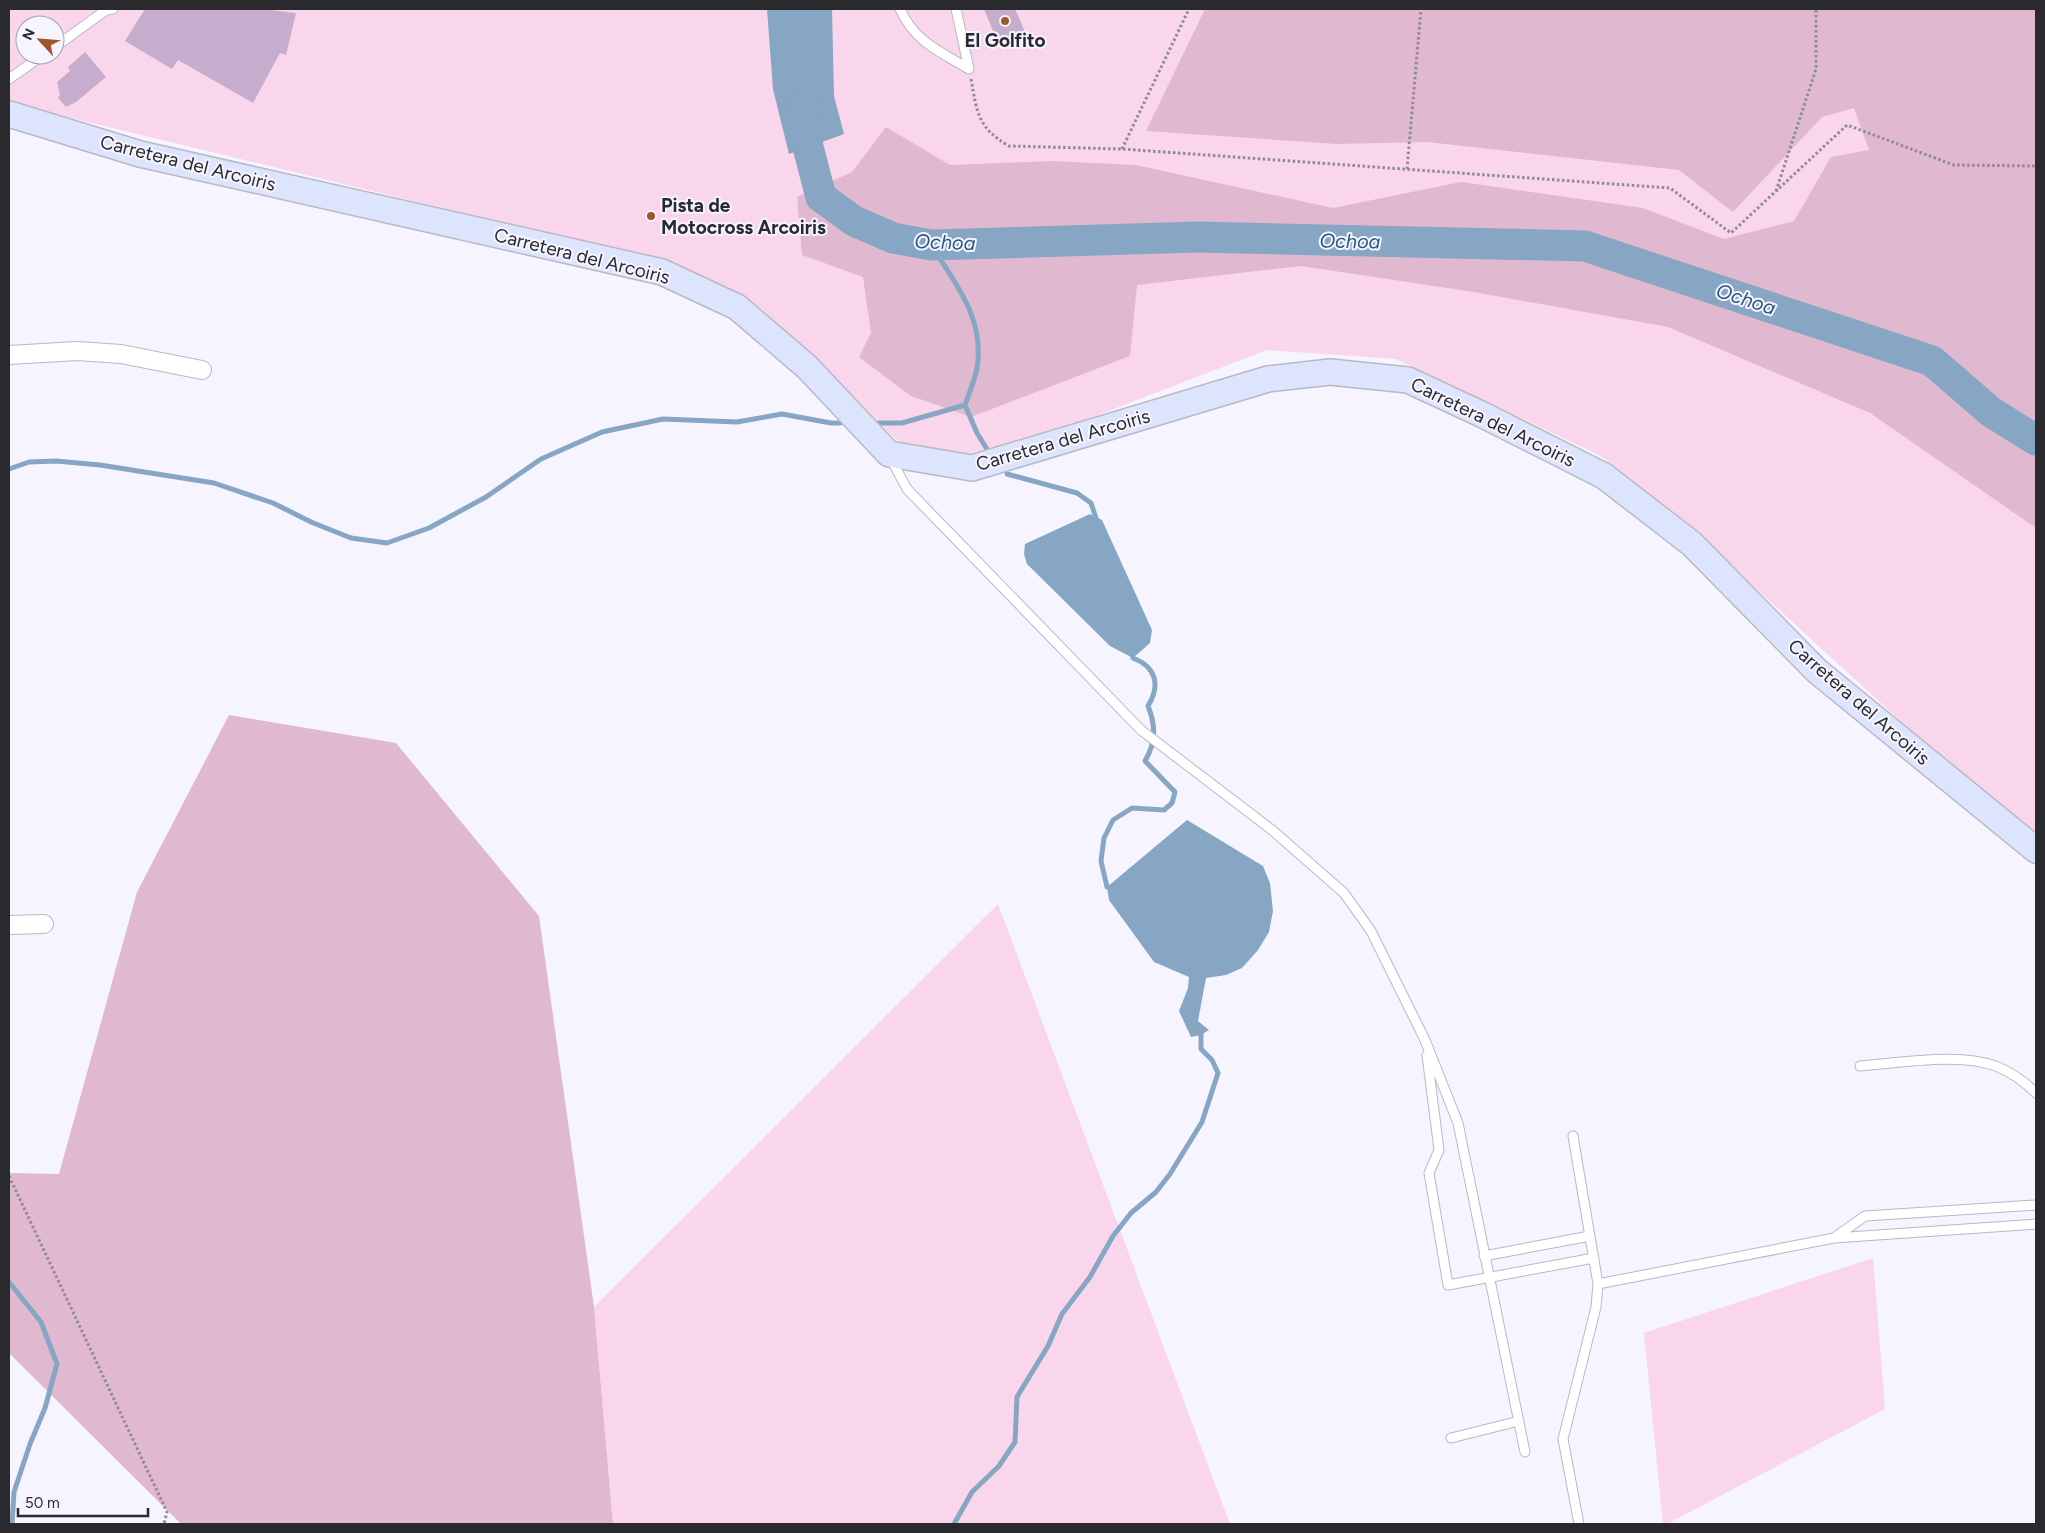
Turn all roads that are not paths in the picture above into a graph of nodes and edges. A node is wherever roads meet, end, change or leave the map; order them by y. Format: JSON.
{"nodes":[{"id":1,"x":113,"y":9,"type":"edge"},
{"id":2,"x":900,"y":9,"type":"edge"},
{"id":3,"x":956,"y":9,"type":"edge"},
{"id":4,"x":65,"y":40,"type":"edge"},
{"id":5,"x":29,"y":65,"type":"edge"},
{"id":6,"x":9,"y":79,"type":"edge"},
{"id":7,"x":9,"y":114,"type":"edge"},
{"id":8,"x":9,"y":355,"type":"edge"},
{"id":9,"x":202,"y":370,"type":"dead end"},
{"id":10,"x":888,"y":454,"type":"junction"},
{"id":11,"x":2036,"y":850,"type":"edge"},
{"id":12,"x":9,"y":924,"type":"edge"},
{"id":13,"x":44,"y":924,"type":"dead end"},
{"id":14,"x":1425,"y":1040,"type":"junction"},
{"id":15,"x":1860,"y":1066,"type":"dead end"},
{"id":16,"x":2036,"y":1093,"type":"edge"},
{"id":17,"x":1573,"y":1136,"type":"dead end"},
{"id":18,"x":2036,"y":1205,"type":"edge"},
{"id":19,"x":2036,"y":1224,"type":"edge"},
{"id":20,"x":1590,"y":1236,"type":"junction"},
{"id":21,"x":1834,"y":1238,"type":"junction"},
{"id":22,"x":1484,"y":1256,"type":"junction"},
{"id":23,"x":1594,"y":1258,"type":"junction"},
{"id":24,"x":1489,"y":1277,"type":"junction"},
{"id":25,"x":1598,"y":1284,"type":"junction"},
{"id":26,"x":1519,"y":1421,"type":"junction"},
{"id":27,"x":1451,"y":1438,"type":"dead end"},
{"id":28,"x":1526,"y":1452,"type":"dead end"},
{"id":29,"x":1579,"y":1524,"type":"edge"}],
"edges":[{"from":1,"to":4,"type":"lane"},
{"from":2,"to":3,"type":"lane"},
{"from":5,"to":6,"type":"lane"},
{"from":7,"to":10,"type":"street","name":"Carretera del Arcoiris"},
{"from":8,"to":9,"type":"street"},
{"from":10,"to":11,"type":"street","name":"Carretera del Arcoiris"},
{"from":10,"to":14,"type":"lane"},
{"from":12,"to":13,"type":"street"},
{"from":14,"to":22,"type":"lane"},
{"from":14,"to":24,"type":"lane"},
{"from":15,"to":16,"type":"lane"},
{"from":17,"to":20,"type":"lane"},
{"from":18,"to":21,"type":"lane"},
{"from":19,"to":21,"type":"lane"},
{"from":20,"to":22,"type":"lane"},
{"from":20,"to":23,"type":"lane"},
{"from":21,"to":25,"type":"lane"},
{"from":22,"to":24,"type":"lane"},
{"from":23,"to":24,"type":"lane"},
{"from":23,"to":25,"type":"lane"},
{"from":24,"to":26,"type":"lane"},
{"from":25,"to":29,"type":"lane"},
{"from":26,"to":27,"type":"lane"},
{"from":26,"to":28,"type":"lane"}]}
